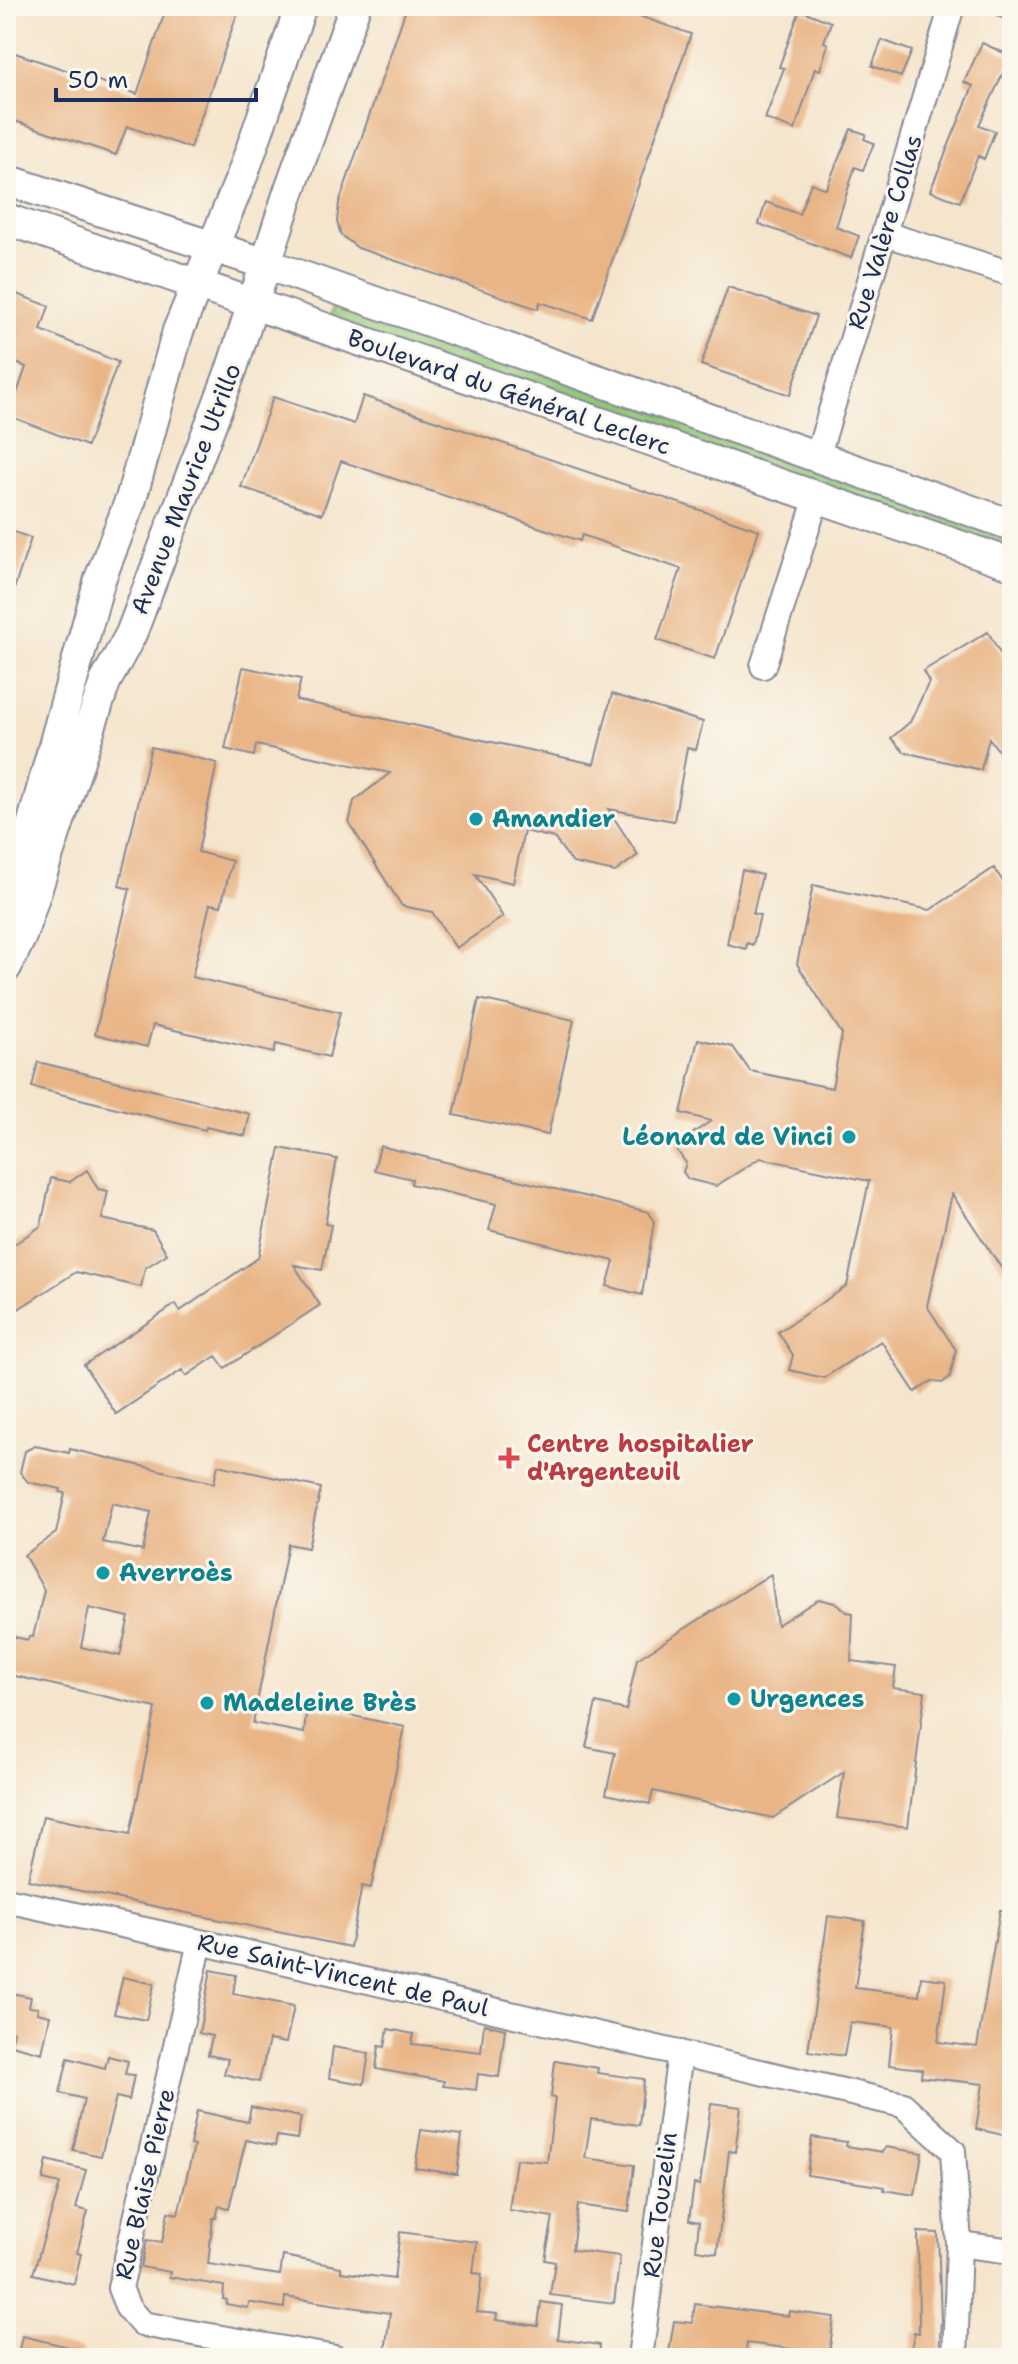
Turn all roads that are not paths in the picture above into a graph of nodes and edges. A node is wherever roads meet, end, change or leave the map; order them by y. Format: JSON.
{"nodes":[{"id":1,"x":301,"y":6,"type":"edge"},
{"id":2,"x":355,"y":6,"type":"edge"},
{"id":3,"x":952,"y":6,"type":"edge"},
{"id":4,"x":6,"y":180,"type":"edge"},
{"id":5,"x":6,"y":219,"type":"edge"},
{"id":6,"x":885,"y":234,"type":"junction"},
{"id":7,"x":212,"y":246,"type":"junction"},
{"id":8,"x":266,"y":264,"type":"junction"},
{"id":9,"x":1012,"y":274,"type":"edge"},
{"id":10,"x":195,"y":285,"type":"junction"},
{"id":11,"x":253,"y":306,"type":"junction"},
{"id":12,"x":817,"y":458,"type":"junction"},
{"id":13,"x":817,"y":497,"type":"junction"},
{"id":14,"x":1012,"y":525,"type":"edge"},
{"id":15,"x":1012,"y":564,"type":"edge"},
{"id":16,"x":763,"y":666,"type":"dead end"},
{"id":17,"x":6,"y":920,"type":"edge"},
{"id":18,"x":6,"y":967,"type":"edge"},
{"id":19,"x":6,"y":1900,"type":"edge"},
{"id":20,"x":200,"y":1942,"type":"junction"},
{"id":21,"x":680,"y":2053,"type":"junction"},
{"id":22,"x":959,"y":2244,"type":"junction"},
{"id":23,"x":1012,"y":2251,"type":"edge"},
{"id":24,"x":335,"y":2358,"type":"edge"},
{"id":25,"x":640,"y":2358,"type":"edge"},
{"id":26,"x":955,"y":2358,"type":"edge"}],
"edges":[{"from":1,"to":7,"type":"street","name":"Avenue Maurice Utrillo"},
{"from":2,"to":8,"type":"street","name":"Avenue Maurice Utrillo"},
{"from":3,"to":6,"type":"street","name":"Rue Valère Collas"},
{"from":4,"to":7,"type":"street","name":"Boulevard du Général Leclerc"},
{"from":5,"to":10,"type":"street","name":"Boulevard du Général Leclerc"},
{"from":6,"to":9,"type":"street"},
{"from":6,"to":12,"type":"street","name":"Rue Valère Collas"},
{"from":7,"to":8,"type":"street","name":"Boulevard du Général Leclerc"},
{"from":7,"to":10,"type":"street","name":"Avenue Maurice Utrillo"},
{"from":8,"to":11,"type":"street","name":"Avenue Maurice Utrillo"},
{"from":8,"to":12,"type":"street","name":"Boulevard du Général Leclerc"},
{"from":10,"to":11,"type":"street","name":"Boulevard du Général Leclerc"},
{"from":10,"to":17,"type":"street","name":"Avenue Maurice Utrillo"},
{"from":11,"to":13,"type":"street","name":"Boulevard du Général Leclerc"},
{"from":11,"to":18,"type":"street","name":"Avenue Maurice Utrillo"},
{"from":12,"to":14,"type":"street","name":"Boulevard du Général Leclerc"},
{"from":13,"to":15,"type":"street","name":"Boulevard du Général Leclerc"},
{"from":13,"to":16,"type":"street"},
{"from":19,"to":20,"type":"street","name":"Rue Saint-Vincent de Paul"},
{"from":20,"to":21,"type":"street","name":"Rue Saint-Vincent de Paul"},
{"from":20,"to":24,"type":"street","name":"Rue Blaise Pierre"},
{"from":21,"to":22,"type":"street","name":"Rue Saint-Vincent de Paul"},
{"from":21,"to":25,"type":"street","name":"Rue Touzelin"},
{"from":22,"to":23,"type":"street"},
{"from":22,"to":26,"type":"street","name":"Rue Saint-Vincent de Paul"}]}
